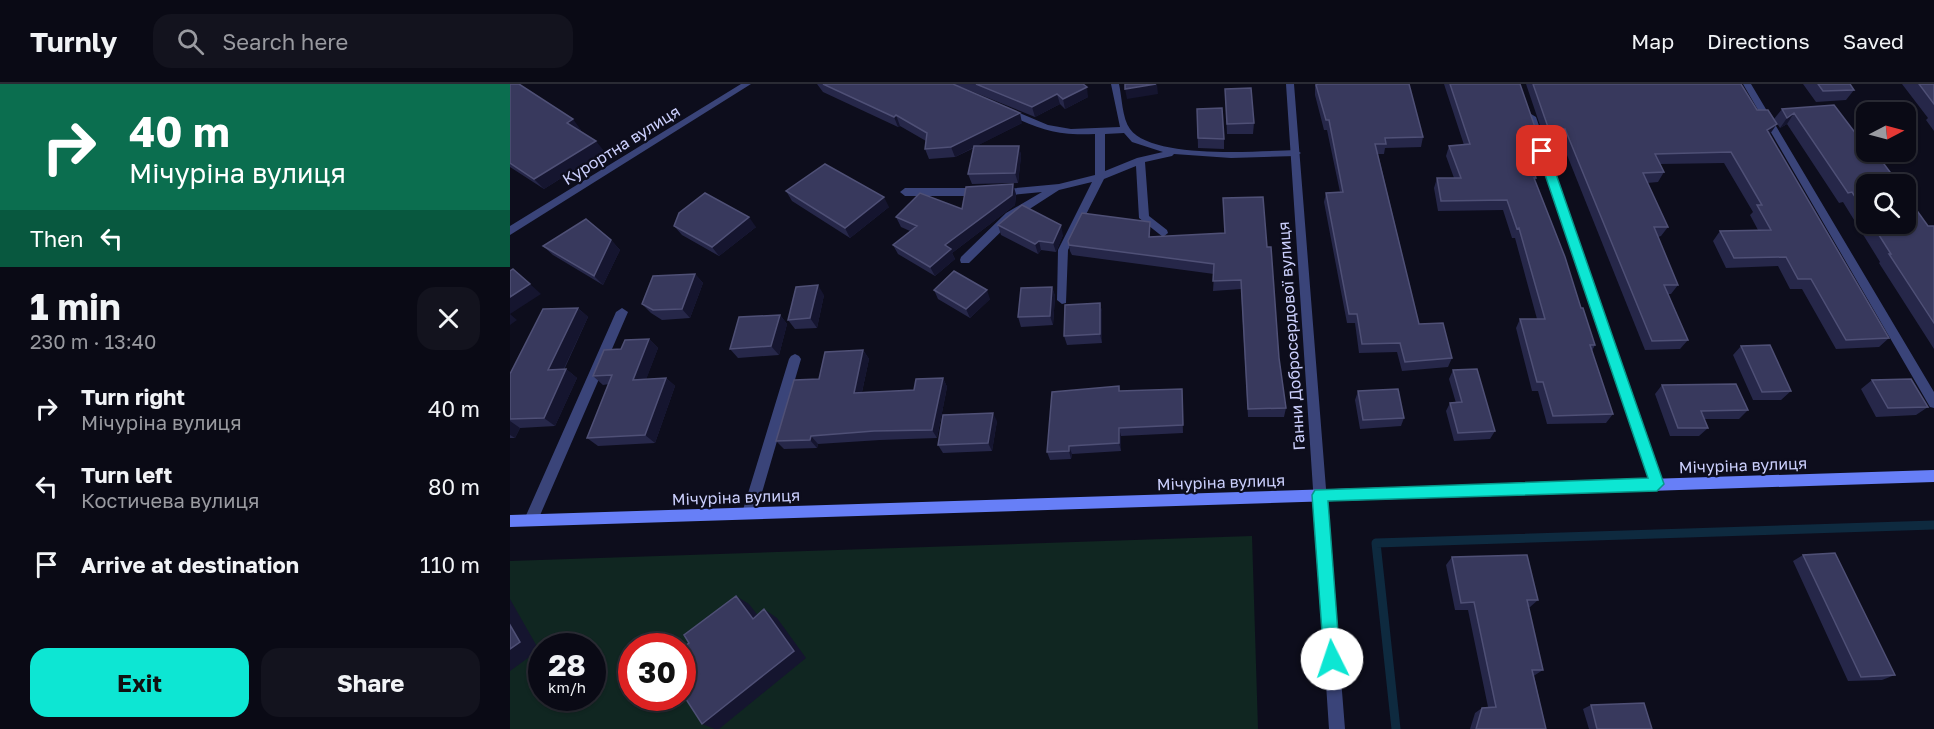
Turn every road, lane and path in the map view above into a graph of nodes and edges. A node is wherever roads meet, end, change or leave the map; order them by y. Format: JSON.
{"nodes":[{"id":1,"x":747,"y":84,"type":"edge"},
{"id":2,"x":1115,"y":84,"type":"edge"},
{"id":3,"x":1290,"y":84,"type":"edge"},
{"id":4,"x":1747,"y":84,"type":"edge"},
{"id":5,"x":993,"y":105,"type":"edge"},
{"id":6,"x":1527,"y":106,"type":"edge"},
{"id":7,"x":1125,"y":130,"type":"junction"},
{"id":8,"x":1100,"y":132,"type":"junction"},
{"id":9,"x":1176,"y":153,"type":"junction"},
{"id":10,"x":1296,"y":153,"type":"junction"},
{"id":11,"x":1140,"y":160,"type":"junction"},
{"id":12,"x":1100,"y":177,"type":"junction"},
{"id":13,"x":1059,"y":187,"type":"junction"},
{"id":14,"x":905,"y":192,"type":"dead end"},
{"id":15,"x":510,"y":231,"type":"edge"},
{"id":16,"x":1162,"y":233,"type":"dead end"},
{"id":17,"x":965,"y":260,"type":"dead end"},
{"id":18,"x":1062,"y":300,"type":"dead end"},
{"id":19,"x":622,"y":312,"type":"dead end"},
{"id":20,"x":795,"y":359,"type":"dead end"},
{"id":21,"x":1934,"y":403,"type":"edge"},
{"id":22,"x":1934,"y":476,"type":"edge"},
{"id":23,"x":1657,"y":484,"type":"junction"},
{"id":24,"x":1320,"y":495,"type":"junction"},
{"id":25,"x":749,"y":513,"type":"junction"},
{"id":26,"x":531,"y":520,"type":"junction"},
{"id":27,"x":510,"y":521,"type":"edge"},
{"id":28,"x":1337,"y":729,"type":"edge"}],
"edges":[{"from":1,"to":15,"type":"street","name":"Курортна вулиця"},
{"from":2,"to":7,"type":"street"},
{"from":3,"to":10,"type":"street","name":"Ганни Добросердової вулиця"},
{"from":4,"to":21,"type":"street"},
{"from":5,"to":8,"type":"street"},
{"from":6,"to":23,"type":"street"},
{"from":7,"to":8,"type":"street"},
{"from":7,"to":9,"type":"street"},
{"from":8,"to":12,"type":"street"},
{"from":9,"to":10,"type":"street"},
{"from":9,"to":11,"type":"street"},
{"from":10,"to":24,"type":"street","name":"Ганни Добросердової вулиця"},
{"from":11,"to":12,"type":"street"},
{"from":11,"to":16,"type":"street"},
{"from":12,"to":13,"type":"street"},
{"from":12,"to":18,"type":"street"},
{"from":13,"to":14,"type":"street"},
{"from":13,"to":17,"type":"street"},
{"from":19,"to":26,"type":"street"},
{"from":20,"to":25,"type":"street"},
{"from":22,"to":23,"type":"street","name":"Мічуріна вулиця"},
{"from":23,"to":24,"type":"street","name":"Мічуріна вулиця"},
{"from":24,"to":25,"type":"street","name":"Мічуріна вулиця"},
{"from":24,"to":28,"type":"street","name":"Ганни Добросердової вулиця"},
{"from":25,"to":26,"type":"street","name":"Мічуріна вулиця"},
{"from":26,"to":27,"type":"street","name":"Мічуріна вулиця"}]}
